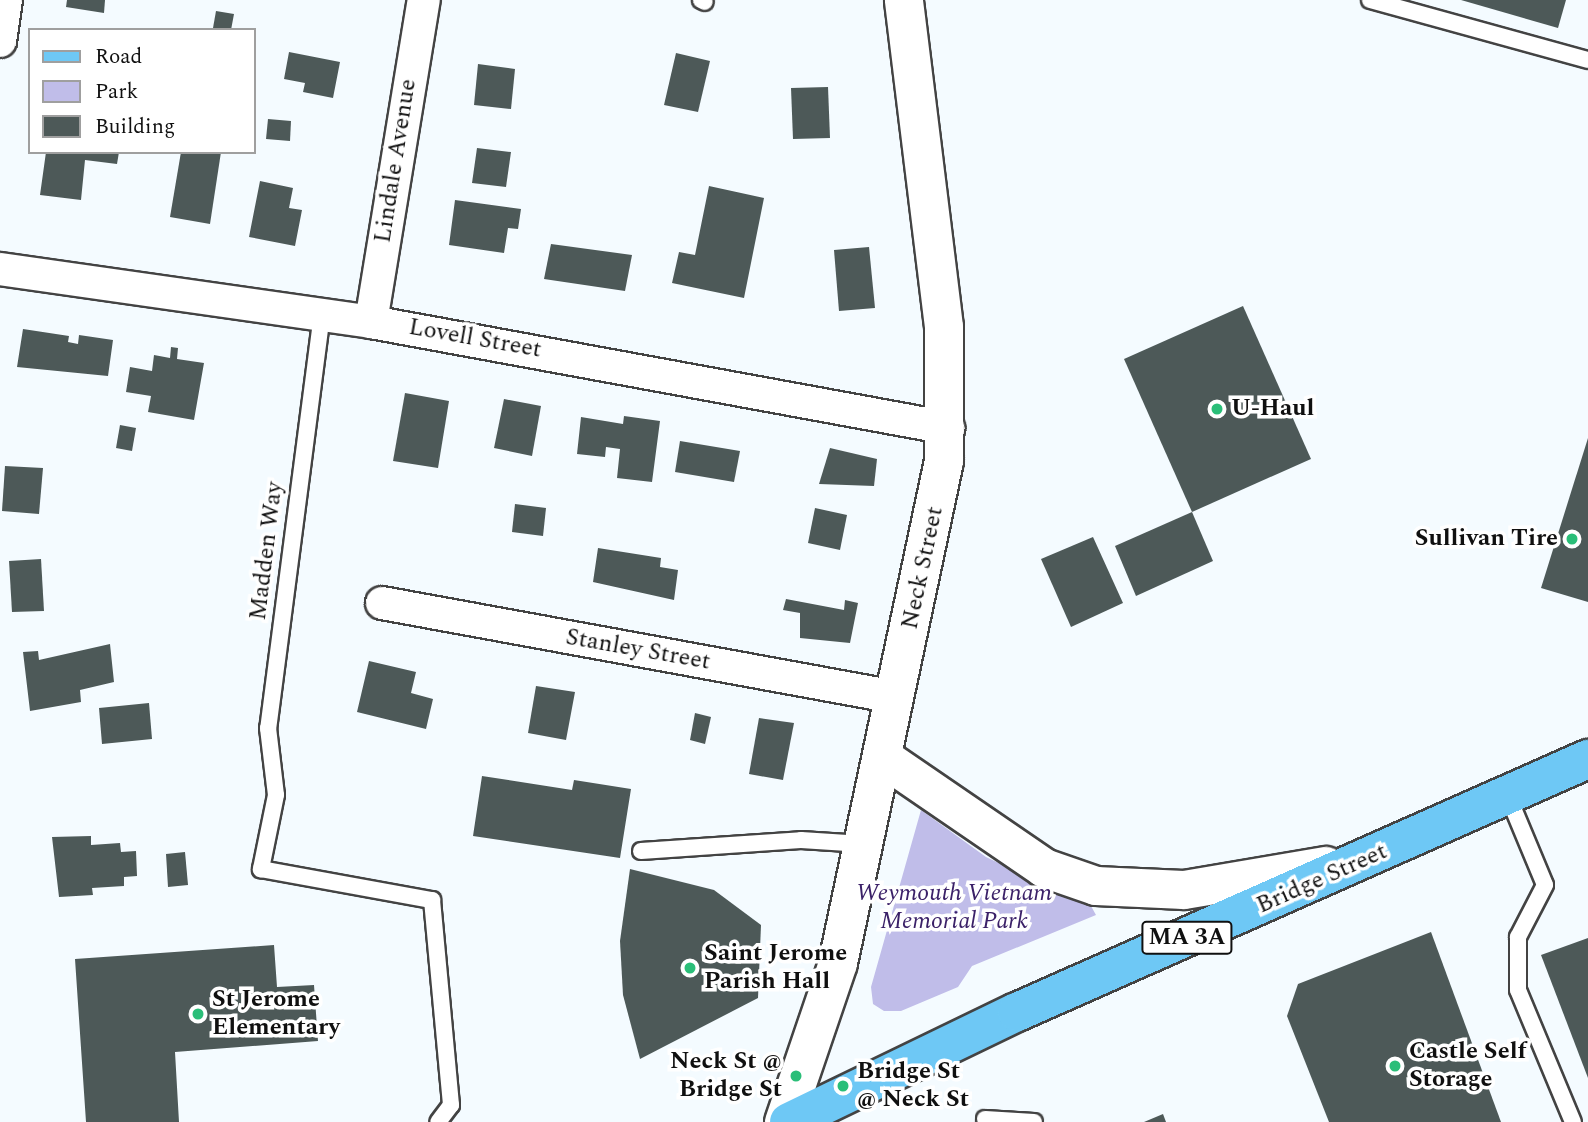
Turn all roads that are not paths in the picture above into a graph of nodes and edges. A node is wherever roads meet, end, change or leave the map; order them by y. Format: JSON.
{"nodes":[{"id":1,"x":5,"y":0,"type":"edge"},
{"id":2,"x":424,"y":0,"type":"edge"},
{"id":3,"x":904,"y":0,"type":"edge"},
{"id":4,"x":1370,"y":0,"type":"edge"},
{"id":5,"x":0,"y":41,"type":"edge"},
{"id":6,"x":1588,"y":60,"type":"edge"},
{"id":7,"x":0,"y":269,"type":"edge"},
{"id":8,"x":322,"y":314,"type":"junction"},
{"id":9,"x":371,"y":321,"type":"junction"},
{"id":10,"x":948,"y":428,"type":"junction"},
{"id":11,"x":382,"y":603,"type":"dead end"},
{"id":12,"x":895,"y":697,"type":"junction"},
{"id":13,"x":885,"y":759,"type":"junction"},
{"id":14,"x":1588,"y":759,"type":"edge"},
{"id":15,"x":1508,"y":796,"type":"junction"},
{"id":16,"x":865,"y":844,"type":"junction"},
{"id":17,"x":641,"y":850,"type":"dead end"},
{"id":18,"x":1376,"y":855,"type":"junction"},
{"id":19,"x":985,"y":1119,"type":"dead end"},
{"id":20,"x":438,"y":1122,"type":"edge"},
{"id":21,"x":784,"y":1122,"type":"edge"},
{"id":22,"x":789,"y":1122,"type":"edge"},
{"id":23,"x":1034,"y":1122,"type":"edge"},
{"id":24,"x":1573,"y":1122,"type":"edge"}],
"edges":[{"from":1,"to":5,"type":"street"},
{"from":2,"to":9,"type":"street","name":"Lindale Avenue"},
{"from":3,"to":10,"type":"street","name":"Neck Street"},
{"from":4,"to":6,"type":"lane"},
{"from":7,"to":8,"type":"street","name":"Lovell Street"},
{"from":8,"to":9,"type":"street","name":"Lovell Street"},
{"from":8,"to":20,"type":"lane","name":"Madden Way"},
{"from":9,"to":10,"type":"street","name":"Lovell Street"},
{"from":10,"to":12,"type":"street","name":"Neck Street"},
{"from":11,"to":12,"type":"street","name":"Stanley Street"},
{"from":12,"to":13,"type":"street","name":"Neck Street"},
{"from":13,"to":16,"type":"street","name":"Neck Street"},
{"from":13,"to":18,"type":"street"},
{"from":14,"to":15,"type":"main road","name":"Bridge Street","number":"MA 3A"},
{"from":15,"to":18,"type":"main road","name":"Bridge Street","number":"MA 3A"},
{"from":15,"to":24,"type":"lane"},
{"from":16,"to":17,"type":"lane"},
{"from":16,"to":21,"type":"street","name":"Neck Street"},
{"from":18,"to":22,"type":"main road","name":"Bridge Street","number":"MA 3A"},
{"from":19,"to":23,"type":"lane"}]}
